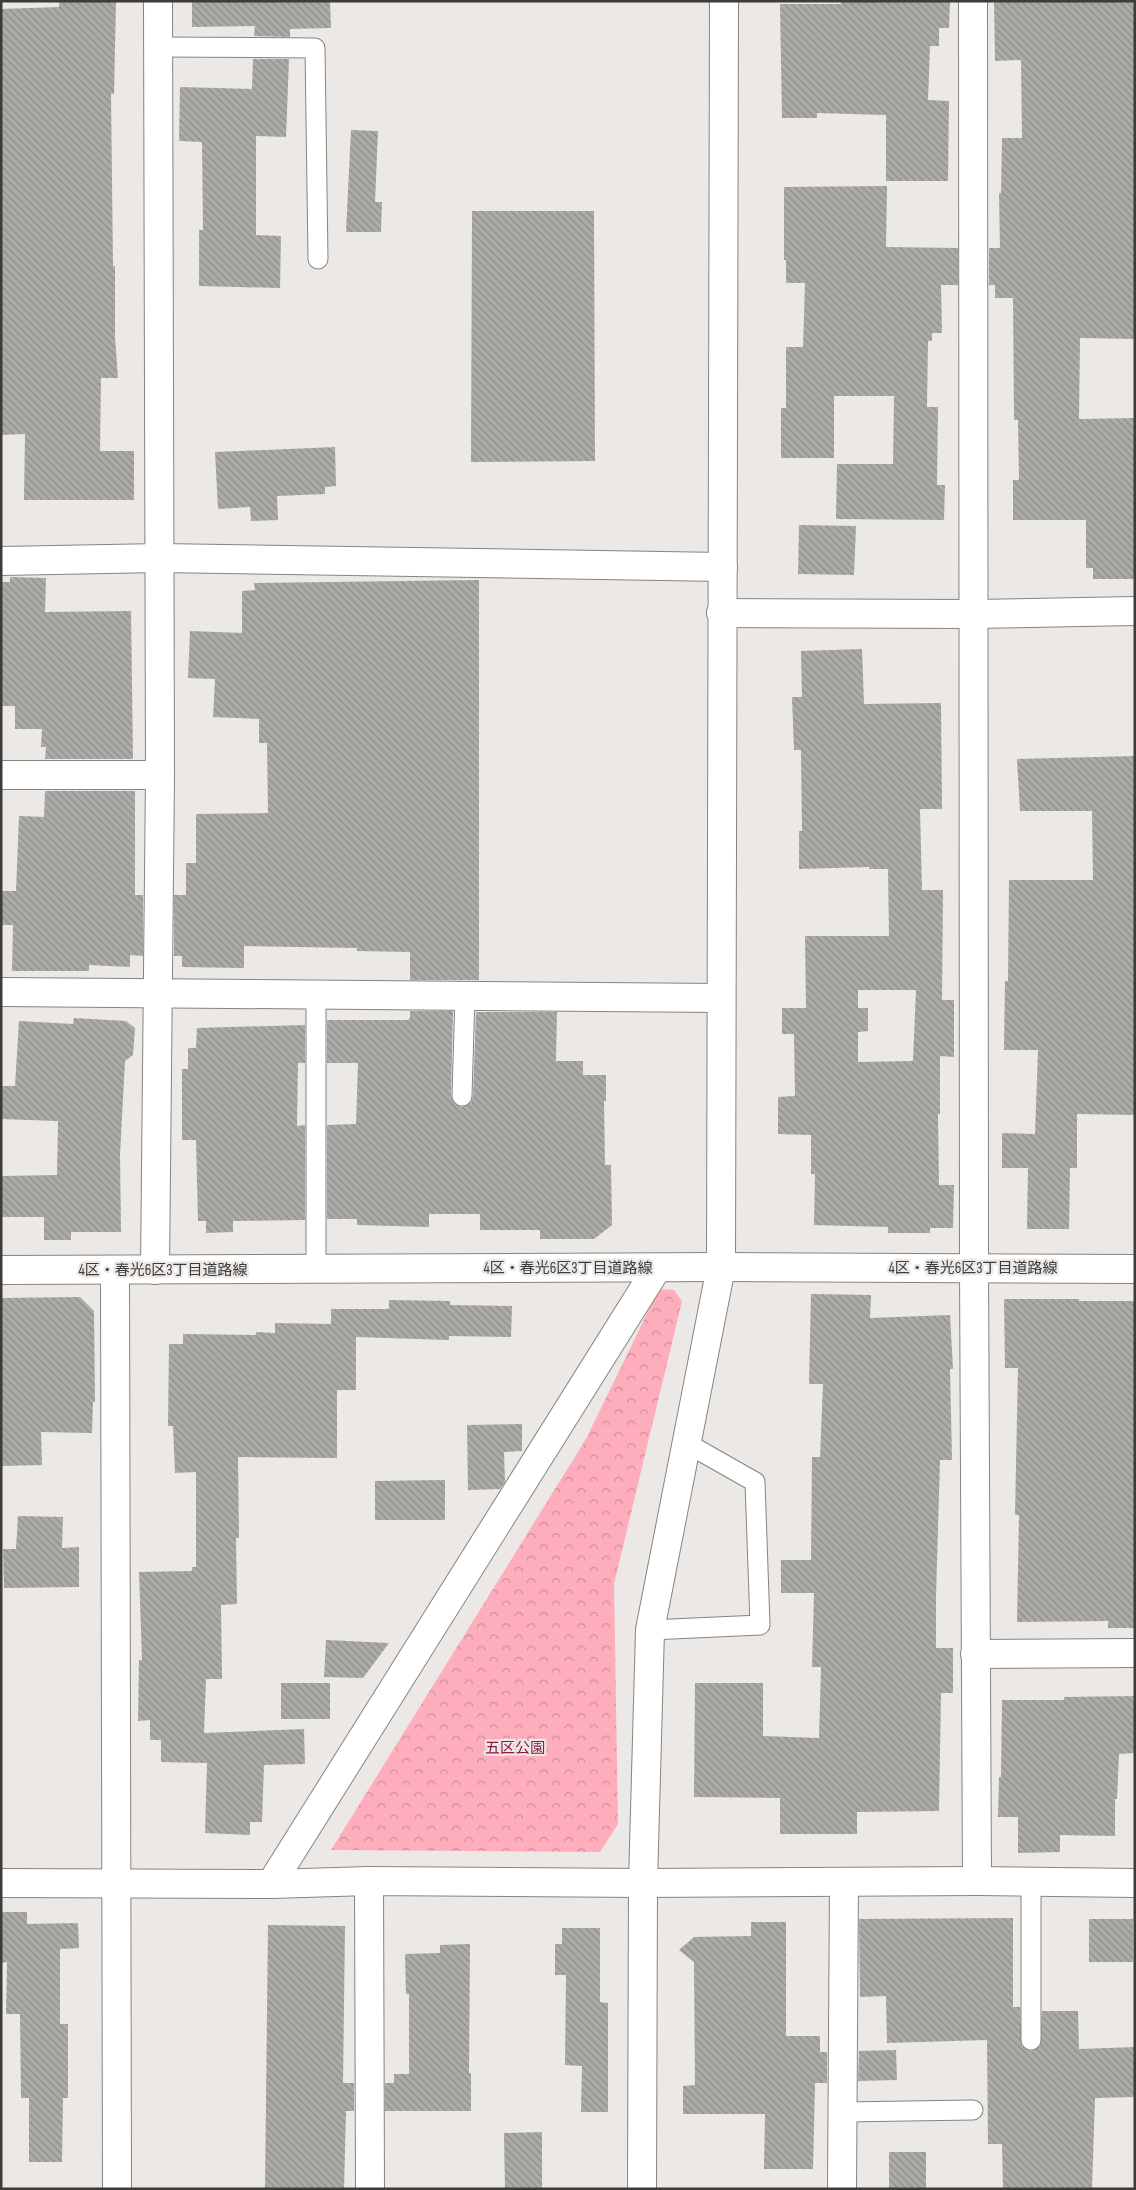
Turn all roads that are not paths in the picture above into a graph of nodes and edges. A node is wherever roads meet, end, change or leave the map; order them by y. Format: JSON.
{"nodes":[{"id":1,"x":158,"y":1,"type":"edge"},
{"id":2,"x":724,"y":1,"type":"edge"},
{"id":3,"x":973,"y":1,"type":"edge"},
{"id":4,"x":158,"y":47,"type":"junction"},
{"id":5,"x":318,"y":259,"type":"dead end"},
{"id":6,"x":160,"y":558,"type":"junction"},
{"id":7,"x":1,"y":561,"type":"edge"},
{"id":8,"x":723,"y":567,"type":"junction"},
{"id":9,"x":1135,"y":611,"type":"edge"},
{"id":10,"x":722,"y":613,"type":"junction"},
{"id":11,"x":973,"y":614,"type":"junction"},
{"id":12,"x":1,"y":775,"type":"edge"},
{"id":13,"x":160,"y":775,"type":"junction"},
{"id":14,"x":1,"y":992,"type":"edge"},
{"id":15,"x":157,"y":992,"type":"junction"},
{"id":16,"x":316,"y":994,"type":"junction"},
{"id":17,"x":465,"y":995,"type":"junction"},
{"id":18,"x":721,"y":998,"type":"junction"},
{"id":19,"x":462,"y":1096,"type":"dead end"},
{"id":20,"x":721,"y":1267,"type":"junction"},
{"id":21,"x":657,"y":1268,"type":"junction"},
{"id":22,"x":974,"y":1268,"type":"junction"},
{"id":23,"x":316,"y":1269,"type":"junction"},
{"id":24,"x":1135,"y":1269,"type":"edge"},
{"id":25,"x":1,"y":1270,"type":"edge"},
{"id":26,"x":115,"y":1270,"type":"junction"},
{"id":27,"x":155,"y":1270,"type":"junction"},
{"id":28,"x":688,"y":1444,"type":"junction"},
{"id":29,"x":650,"y":1630,"type":"junction"},
{"id":30,"x":1135,"y":1653,"type":"edge"},
{"id":31,"x":975,"y":1654,"type":"junction"},
{"id":32,"x":369,"y":1881,"type":"junction"},
{"id":33,"x":977,"y":1881,"type":"junction"},
{"id":34,"x":1031,"y":1881,"type":"junction"},
{"id":35,"x":1,"y":1882,"type":"edge"},
{"id":36,"x":844,"y":1882,"type":"junction"},
{"id":37,"x":117,"y":1883,"type":"junction"},
{"id":38,"x":643,"y":1883,"type":"junction"},
{"id":39,"x":1135,"y":1883,"type":"edge"},
{"id":40,"x":270,"y":1884,"type":"junction"},
{"id":41,"x":1031,"y":2040,"type":"dead end"},
{"id":42,"x":973,"y":2110,"type":"dead end"},
{"id":43,"x":843,"y":2112,"type":"junction"},
{"id":44,"x":117,"y":2189,"type":"edge"},
{"id":45,"x":370,"y":2189,"type":"edge"},
{"id":46,"x":642,"y":2189,"type":"edge"},
{"id":47,"x":842,"y":2189,"type":"edge"}],
"edges":[{"from":1,"to":4,"type":"street"},
{"from":2,"to":8,"type":"street"},
{"from":3,"to":11,"type":"street"},
{"from":4,"to":5,"type":"lane"},
{"from":4,"to":6,"type":"street"},
{"from":6,"to":7,"type":"street"},
{"from":6,"to":8,"type":"street"},
{"from":6,"to":13,"type":"street"},
{"from":8,"to":10,"type":"street"},
{"from":9,"to":11,"type":"street"},
{"from":10,"to":11,"type":"street"},
{"from":10,"to":18,"type":"street"},
{"from":11,"to":22,"type":"street"},
{"from":12,"to":13,"type":"street"},
{"from":13,"to":15,"type":"street"},
{"from":14,"to":15,"type":"street"},
{"from":15,"to":16,"type":"street"},
{"from":15,"to":27,"type":"street"},
{"from":16,"to":17,"type":"street"},
{"from":16,"to":23,"type":"lane"},
{"from":17,"to":18,"type":"street"},
{"from":17,"to":19,"type":"lane"},
{"from":18,"to":20,"type":"street"},
{"from":20,"to":21,"type":"street","name":"4区・春光6区3丁目道路線"},
{"from":20,"to":22,"type":"street","name":"4区・春光6区3丁目道路線"},
{"from":20,"to":28,"type":"street"},
{"from":21,"to":23,"type":"street","name":"4区・春光6区3丁目道路線"},
{"from":21,"to":40,"type":"street"},
{"from":22,"to":24,"type":"street","name":"4区・春光6区3丁目道路線"},
{"from":22,"to":31,"type":"street"},
{"from":23,"to":27,"type":"street","name":"4区・春光6区3丁目道路線"},
{"from":25,"to":26,"type":"street","name":"4区・春光6区3丁目道路線"},
{"from":26,"to":27,"type":"street","name":"4区・春光6区3丁目道路線"},
{"from":26,"to":37,"type":"street"},
{"from":28,"to":29,"type":"street"},
{"from":28,"to":29,"type":"lane"},
{"from":29,"to":38,"type":"street"},
{"from":30,"to":31,"type":"street"},
{"from":31,"to":33,"type":"street"},
{"from":32,"to":38,"type":"street"},
{"from":32,"to":40,"type":"street"},
{"from":32,"to":45,"type":"street"},
{"from":33,"to":34,"type":"street"},
{"from":33,"to":36,"type":"street"},
{"from":34,"to":39,"type":"street"},
{"from":34,"to":41,"type":"lane"},
{"from":35,"to":37,"type":"street"},
{"from":36,"to":38,"type":"street"},
{"from":36,"to":43,"type":"street"},
{"from":37,"to":40,"type":"street"},
{"from":37,"to":44,"type":"street"},
{"from":38,"to":46,"type":"street"},
{"from":42,"to":43,"type":"lane"},
{"from":43,"to":47,"type":"street"}]}
